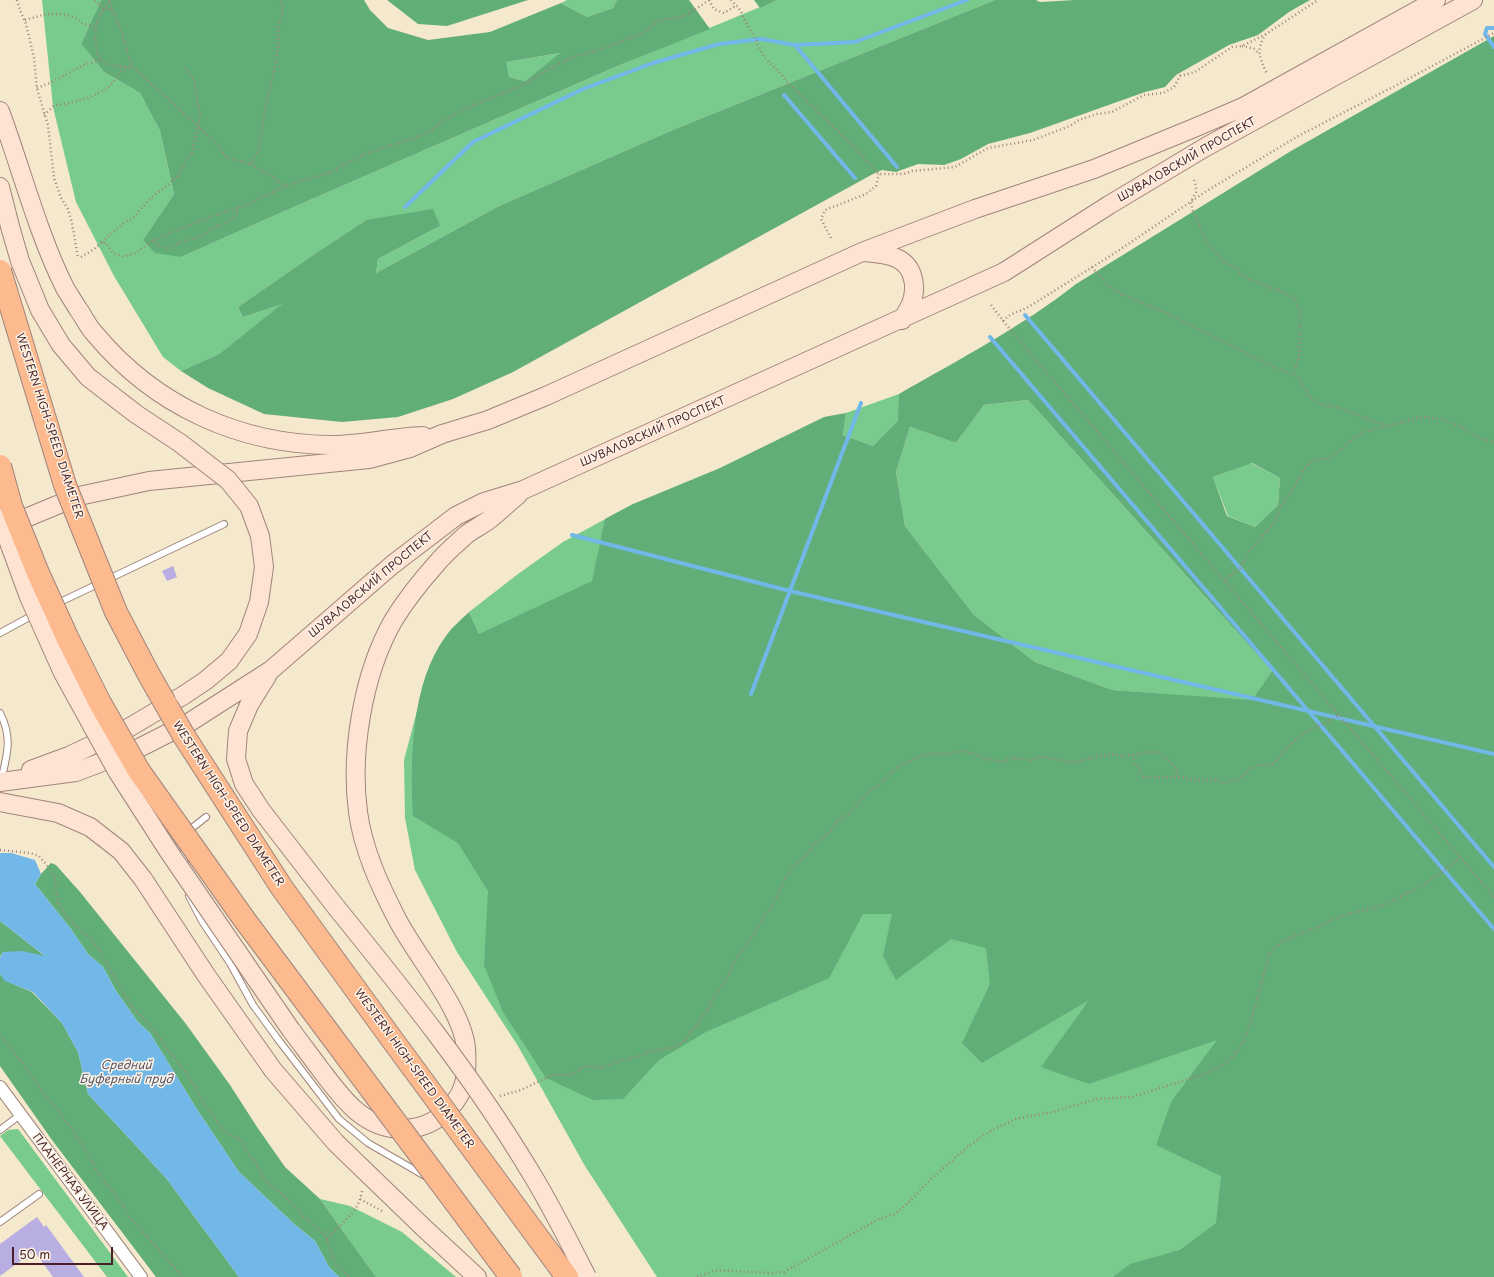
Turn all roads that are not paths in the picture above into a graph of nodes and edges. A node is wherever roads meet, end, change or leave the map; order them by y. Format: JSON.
{"nodes":[{"id":1,"x":1436,"y":0,"type":"edge"},
{"id":2,"x":1473,"y":0,"type":"edge"},
{"id":3,"x":0,"y":111,"type":"edge"},
{"id":4,"x":0,"y":187,"type":"edge"},
{"id":5,"x":862,"y":252,"type":"junction"},
{"id":6,"x":0,"y":272,"type":"edge"},
{"id":7,"x":902,"y":320,"type":"junction"},
{"id":8,"x":442,"y":434,"type":"junction"},
{"id":9,"x":0,"y":466,"type":"edge"},
{"id":10,"x":523,"y":490,"type":"junction"},
{"id":11,"x":0,"y":518,"type":"edge"},
{"id":12,"x":224,"y":524,"type":"dead end"},
{"id":13,"x":0,"y":529,"type":"edge"},
{"id":14,"x":49,"y":607,"type":"dead end"},
{"id":15,"x":42,"y":611,"type":"dead end"},
{"id":16,"x":0,"y":633,"type":"edge"},
{"id":17,"x":271,"y":670,"type":"junction"},
{"id":18,"x":0,"y":713,"type":"edge"},
{"id":19,"x":0,"y":782,"type":"edge"},
{"id":20,"x":0,"y":802,"type":"edge"},
{"id":21,"x":206,"y":817,"type":"dead end"},
{"id":22,"x":0,"y":1088,"type":"edge"},
{"id":23,"x":20,"y":1115,"type":"junction"},
{"id":24,"x":0,"y":1130,"type":"edge"},
{"id":25,"x":425,"y":1176,"type":"dead end"},
{"id":26,"x":39,"y":1194,"type":"dead end"},
{"id":27,"x":0,"y":1222,"type":"edge"},
{"id":28,"x":141,"y":1277,"type":"edge"},
{"id":29,"x":477,"y":1277,"type":"edge"},
{"id":30,"x":511,"y":1277,"type":"edge"},
{"id":31,"x":567,"y":1277,"type":"edge"},
{"id":32,"x":587,"y":1277,"type":"edge"}],
"edges":[{"from":1,"to":5,"type":"main road","name":"ШУВАЛОВСКИЙ ПРОСПЕКТ"},
{"from":2,"to":7,"type":"main road","name":"ШУВАЛОВСКИЙ ПРОСПЕКТ"},
{"from":3,"to":8,"type":"main road"},
{"from":4,"to":19,"type":"main road","bridge":true},
{"from":5,"to":7,"type":"main road","name":"ШУВАЛОВСКИЙ ПРОСПЕКТ"},
{"from":5,"to":8,"type":"main road","name":"ШУВАЛОВСКИЙ ПРОСПЕКТ"},
{"from":6,"to":31,"type":"highway","name":"WESTERN HIGH-SPEED DIAMETER","bridge":true},
{"from":7,"to":10,"type":"main road","name":"ШУВАЛОВСКИЙ ПРОСПЕКТ"},
{"from":8,"to":13,"type":"main road","name":"ШУВАЛОВСКИЙ ПРОСПЕКТ"},
{"from":9,"to":30,"type":"highway","bridge":true},
{"from":10,"to":11,"type":"main road","bridge":true},
{"from":10,"to":17,"type":"main road","name":"ШУВАЛОВСКИЙ ПРОСПЕКТ"},
{"from":12,"to":14,"type":"lane"},
{"from":15,"to":16,"type":"lane"},
{"from":17,"to":19,"type":"main road","name":"ШУВАЛОВСКИЙ ПРОСПЕКТ"},
{"from":17,"to":32,"type":"main road","bridge":true},
{"from":18,"to":19,"type":"lane"},
{"from":20,"to":29,"type":"main road"},
{"from":21,"to":25,"type":"lane"},
{"from":22,"to":23,"type":"street","name":"ПЛАНЕРНАЯ УЛИЦА"},
{"from":23,"to":24,"type":"lane"},
{"from":23,"to":28,"type":"street","name":"ПЛАНЕРНАЯ УЛИЦА"},
{"from":26,"to":27,"type":"lane"}]}
